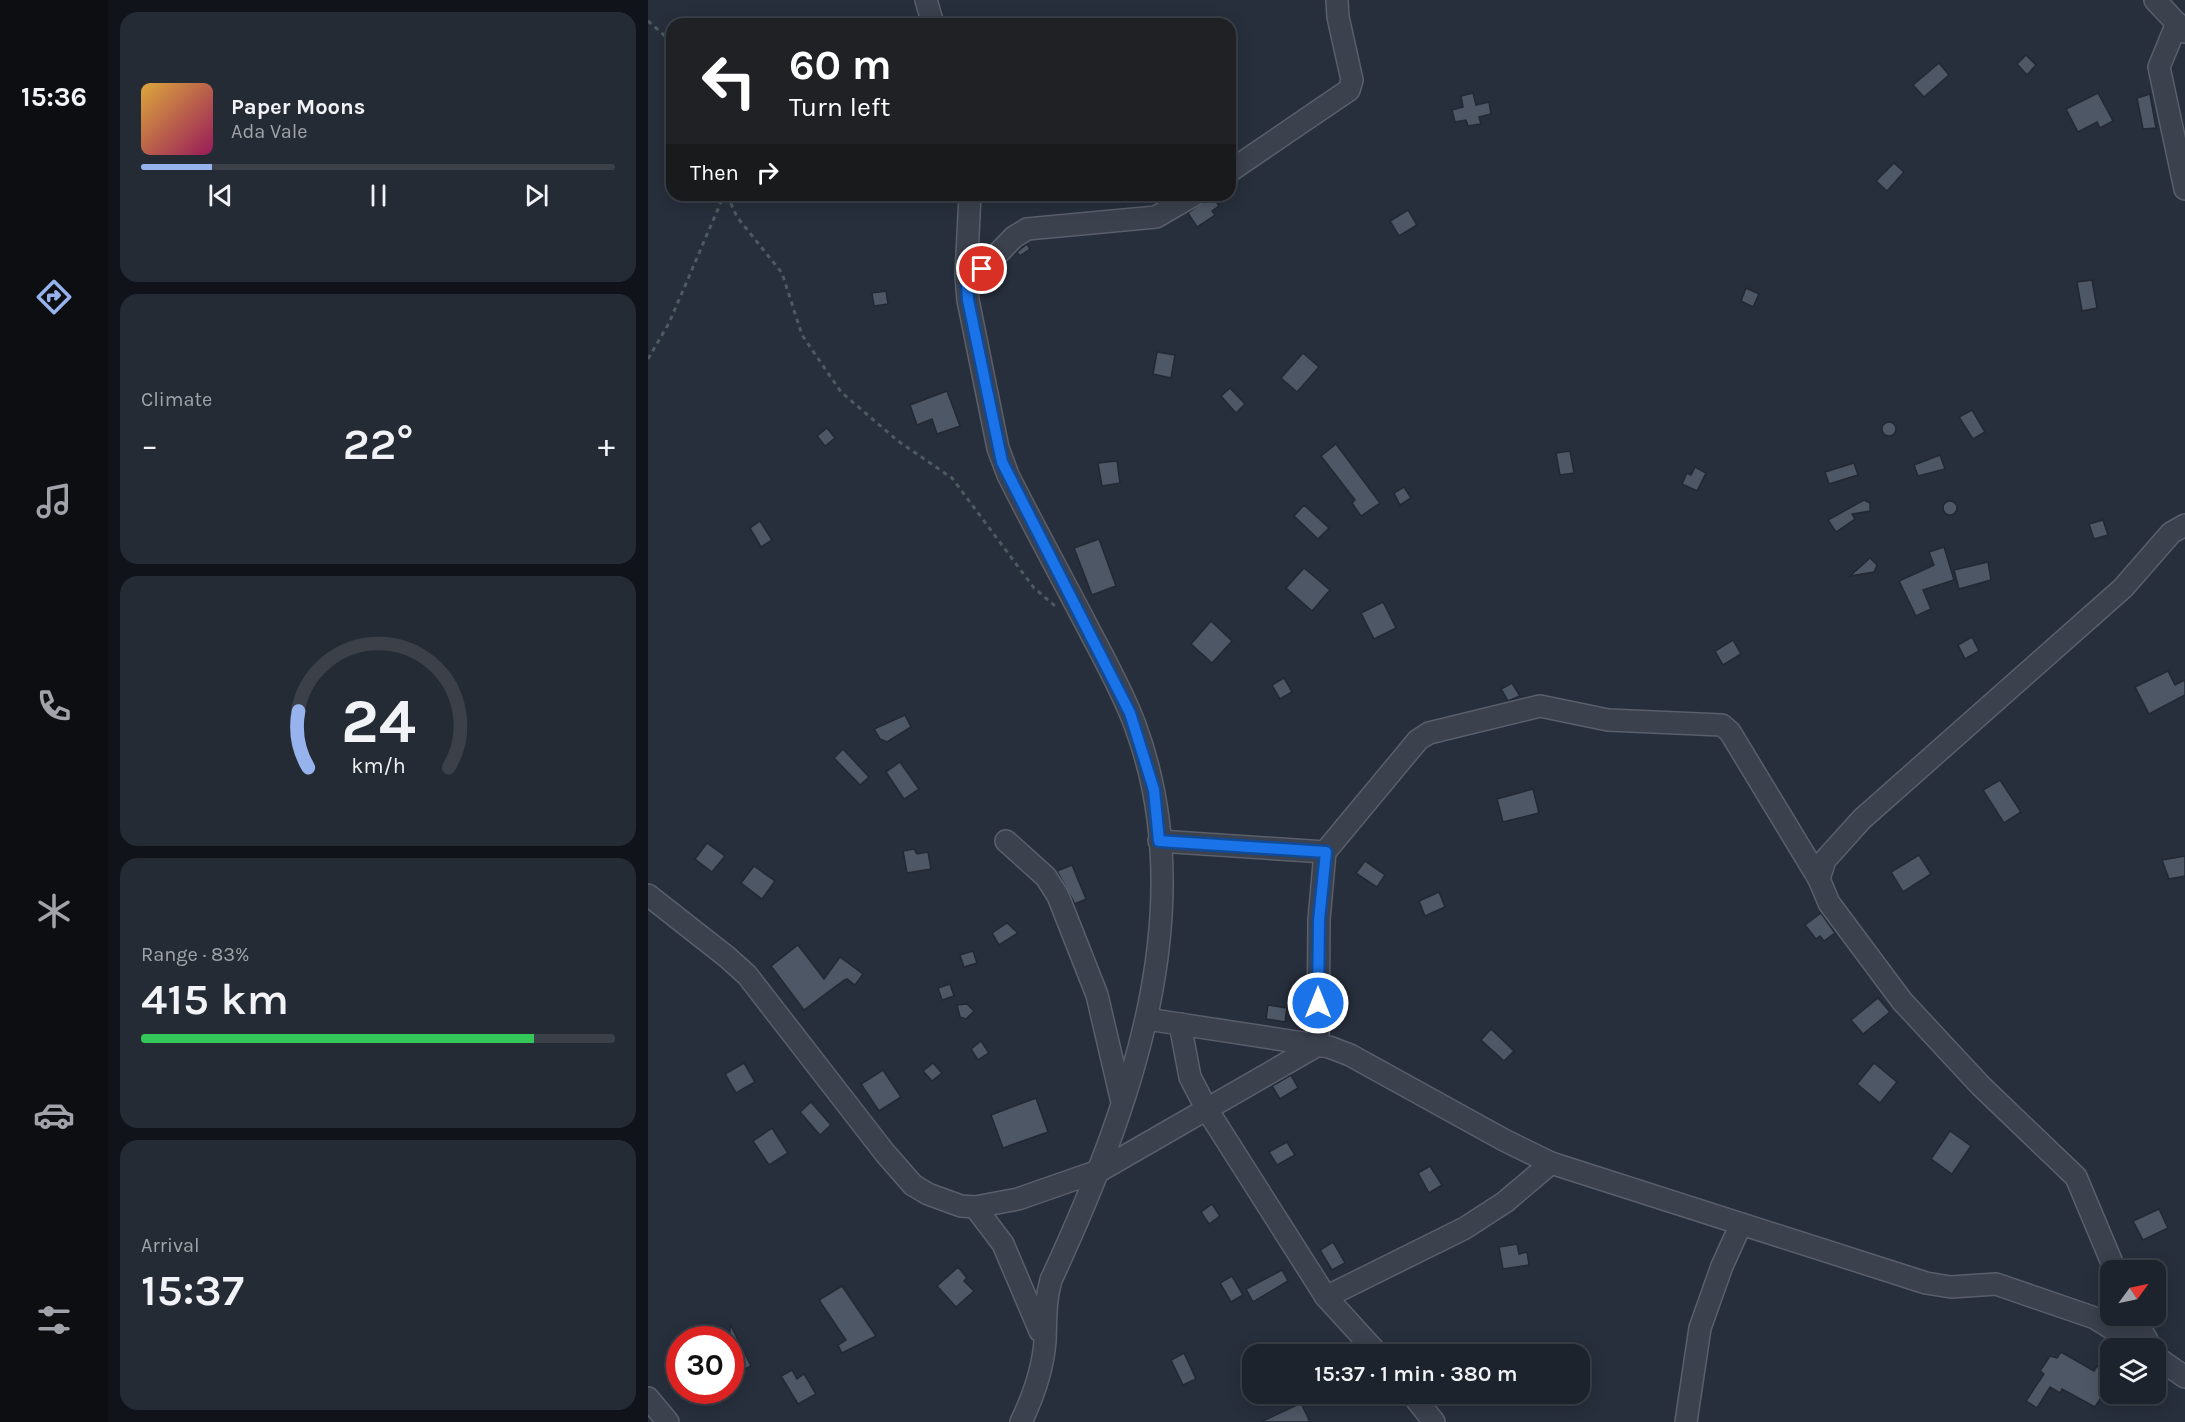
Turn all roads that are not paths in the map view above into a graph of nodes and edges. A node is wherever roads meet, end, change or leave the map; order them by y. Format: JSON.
{"nodes":[{"id":1,"x":926,"y":0,"type":"edge"},
{"id":2,"x":1337,"y":0,"type":"edge"},
{"id":3,"x":2156,"y":0,"type":"edge"},
{"id":4,"x":931,"y":18,"type":"edge"},
{"id":5,"x":2181,"y":28,"type":"edge"},
{"id":6,"x":1236,"y":167,"type":"edge"},
{"id":7,"x":2185,"y":189,"type":"edge"},
{"id":8,"x":970,"y":201,"type":"edge"},
{"id":9,"x":1184,"y":201,"type":"edge"},
{"id":10,"x":967,"y":285,"type":"junction"},
{"id":11,"x":2185,"y":525,"type":"edge"},
{"id":12,"x":1006,"y":840,"type":"dead end"},
{"id":13,"x":1159,"y":841,"type":"junction"},
{"id":14,"x":1326,"y":852,"type":"junction"},
{"id":15,"x":1819,"y":879,"type":"junction"},
{"id":16,"x":648,"y":896,"type":"edge"},
{"id":17,"x":1147,"y":1019,"type":"junction"},
{"id":18,"x":1180,"y":1024,"type":"junction"},
{"id":19,"x":1318,"y":1045,"type":"junction"},
{"id":20,"x":1122,"y":1101,"type":"junction"},
{"id":21,"x":1206,"y":1108,"type":"junction"},
{"id":22,"x":1551,"y":1163,"type":"junction"},
{"id":23,"x":1101,"y":1170,"type":"junction"},
{"id":24,"x":975,"y":1207,"type":"junction"},
{"id":25,"x":1741,"y":1224,"type":"junction"},
{"id":26,"x":2111,"y":1260,"type":"edge"},
{"id":27,"x":1326,"y":1297,"type":"junction"},
{"id":28,"x":2127,"y":1338,"type":"edge"},
{"id":29,"x":1045,"y":1343,"type":"junction"},
{"id":30,"x":1369,"y":1344,"type":"edge"},
{"id":31,"x":2166,"y":1364,"type":"edge"},
{"id":32,"x":2185,"y":1377,"type":"edge"},
{"id":33,"x":648,"y":1398,"type":"edge"},
{"id":34,"x":1420,"y":1404,"type":"edge"},
{"id":35,"x":668,"y":1422,"type":"edge"},
{"id":36,"x":1021,"y":1422,"type":"edge"},
{"id":37,"x":1434,"y":1422,"type":"edge"},
{"id":38,"x":1686,"y":1422,"type":"edge"}],
"edges":[{"from":1,"to":4,"type":"street"},
{"from":2,"to":6,"type":"street"},
{"from":3,"to":5,"type":"street"},
{"from":5,"to":7,"type":"street"},
{"from":8,"to":10,"type":"street"},
{"from":9,"to":10,"type":"street"},
{"from":10,"to":13,"type":"street"},
{"from":11,"to":15,"type":"street"},
{"from":12,"to":20,"type":"street"},
{"from":13,"to":14,"type":"street"},
{"from":13,"to":17,"type":"street"},
{"from":14,"to":15,"type":"street"},
{"from":14,"to":19,"type":"street"},
{"from":15,"to":26,"type":"street"},
{"from":16,"to":24,"type":"street"},
{"from":17,"to":18,"type":"street"},
{"from":17,"to":20,"type":"street"},
{"from":18,"to":19,"type":"street"},
{"from":18,"to":21,"type":"street"},
{"from":19,"to":21,"type":"street"},
{"from":19,"to":22,"type":"street"},
{"from":20,"to":23,"type":"street"},
{"from":21,"to":23,"type":"street"},
{"from":21,"to":27,"type":"street"},
{"from":22,"to":25,"type":"street"},
{"from":22,"to":27,"type":"street"},
{"from":23,"to":24,"type":"street"},
{"from":23,"to":29,"type":"street"},
{"from":24,"to":29,"type":"street"},
{"from":25,"to":28,"type":"street"},
{"from":25,"to":38,"type":"street"},
{"from":27,"to":30,"type":"street"},
{"from":29,"to":36,"type":"street"},
{"from":31,"to":32,"type":"street"},
{"from":33,"to":35,"type":"street"},
{"from":34,"to":37,"type":"street"}]}
